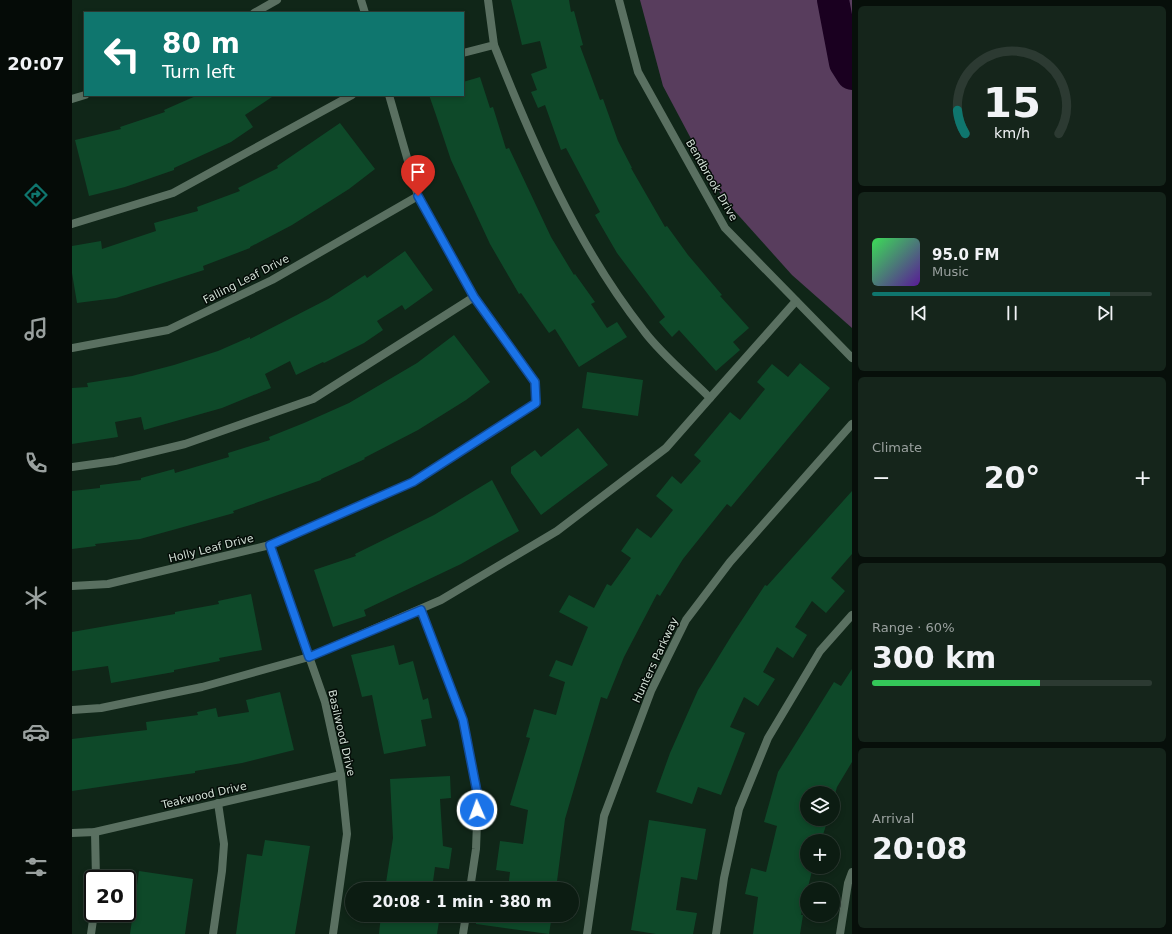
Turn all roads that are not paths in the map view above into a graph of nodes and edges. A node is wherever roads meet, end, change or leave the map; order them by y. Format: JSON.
{"nodes":[{"id":1,"x":278,"y":0,"type":"edge"},
{"id":2,"x":361,"y":0,"type":"edge"},
{"id":3,"x":488,"y":0,"type":"edge"},
{"id":4,"x":619,"y":0,"type":"edge"},
{"id":5,"x":256,"y":12,"type":"edge"},
{"id":6,"x":365,"y":12,"type":"edge"},
{"id":7,"x":494,"y":45,"type":"junction"},
{"id":8,"x":464,"y":53,"type":"edge"},
{"id":9,"x":84,"y":95,"type":"edge"},
{"id":10,"x":350,"y":96,"type":"edge"},
{"id":11,"x":389,"y":96,"type":"edge"},
{"id":12,"x":72,"y":99,"type":"edge"},
{"id":13,"x":418,"y":196,"type":"junction"},
{"id":14,"x":72,"y":224,"type":"edge"},
{"id":15,"x":474,"y":297,"type":"junction"},
{"id":16,"x":796,"y":301,"type":"junction"},
{"id":17,"x":72,"y":348,"type":"edge"},
{"id":18,"x":852,"y":358,"type":"edge"},
{"id":19,"x":710,"y":398,"type":"junction"},
{"id":20,"x":852,"y":424,"type":"edge"},
{"id":21,"x":72,"y":467,"type":"edge"},
{"id":22,"x":270,"y":545,"type":"junction"},
{"id":23,"x":72,"y":586,"type":"edge"},
{"id":24,"x":421,"y":610,"type":"junction"},
{"id":25,"x":852,"y":615,"type":"edge"},
{"id":26,"x":309,"y":657,"type":"junction"},
{"id":27,"x":72,"y":710,"type":"edge"},
{"id":28,"x":341,"y":775,"type":"junction"},
{"id":29,"x":218,"y":804,"type":"junction"},
{"id":30,"x":96,"y":832,"type":"junction"},
{"id":31,"x":72,"y":833,"type":"edge"},
{"id":32,"x":96,"y":870,"type":"edge"},
{"id":33,"x":852,"y":872,"type":"edge"},
{"id":34,"x":471,"y":882,"type":"edge"},
{"id":35,"x":93,"y":922,"type":"edge"},
{"id":36,"x":465,"y":922,"type":"edge"},
{"id":37,"x":91,"y":934,"type":"edge"},
{"id":38,"x":212,"y":934,"type":"edge"},
{"id":39,"x":333,"y":934,"type":"edge"},
{"id":40,"x":463,"y":934,"type":"edge"},
{"id":41,"x":587,"y":934,"type":"edge"},
{"id":42,"x":716,"y":934,"type":"edge"},
{"id":43,"x":840,"y":934,"type":"edge"}],
"edges":[{"from":1,"to":5,"type":"street"},
{"from":2,"to":6,"type":"street"},
{"from":3,"to":7,"type":"street"},
{"from":4,"to":16,"type":"street","name":"Bendbrook Drive"},
{"from":7,"to":8,"type":"street"},
{"from":7,"to":19,"type":"street"},
{"from":9,"to":12,"type":"street"},
{"from":10,"to":14,"type":"street"},
{"from":11,"to":13,"type":"street"},
{"from":13,"to":15,"type":"street"},
{"from":13,"to":17,"type":"street","name":"Falling Leaf Drive"},
{"from":15,"to":21,"type":"street"},
{"from":15,"to":22,"type":"street","name":"Holly Leaf Drive"},
{"from":16,"to":18,"type":"street","name":"Bendbrook Drive"},
{"from":16,"to":19,"type":"street"},
{"from":19,"to":24,"type":"street"},
{"from":20,"to":41,"type":"street","name":"Hunters Parkway"},
{"from":22,"to":23,"type":"street","name":"Holly Leaf Drive"},
{"from":22,"to":26,"type":"street","name":"Basilwood Drive"},
{"from":24,"to":26,"type":"street"},
{"from":24,"to":34,"type":"street"},
{"from":25,"to":42,"type":"street"},
{"from":26,"to":27,"type":"street"},
{"from":26,"to":28,"type":"street","name":"Basilwood Drive"},
{"from":28,"to":29,"type":"street","name":"Teakwood Drive"},
{"from":28,"to":39,"type":"street","name":"Basilwood Drive"},
{"from":29,"to":30,"type":"street","name":"Teakwood Drive"},
{"from":29,"to":38,"type":"street"},
{"from":30,"to":31,"type":"street","name":"Teakwood Drive"},
{"from":30,"to":32,"type":"street"},
{"from":33,"to":43,"type":"street"},
{"from":35,"to":37,"type":"street"},
{"from":36,"to":40,"type":"street"}]}
